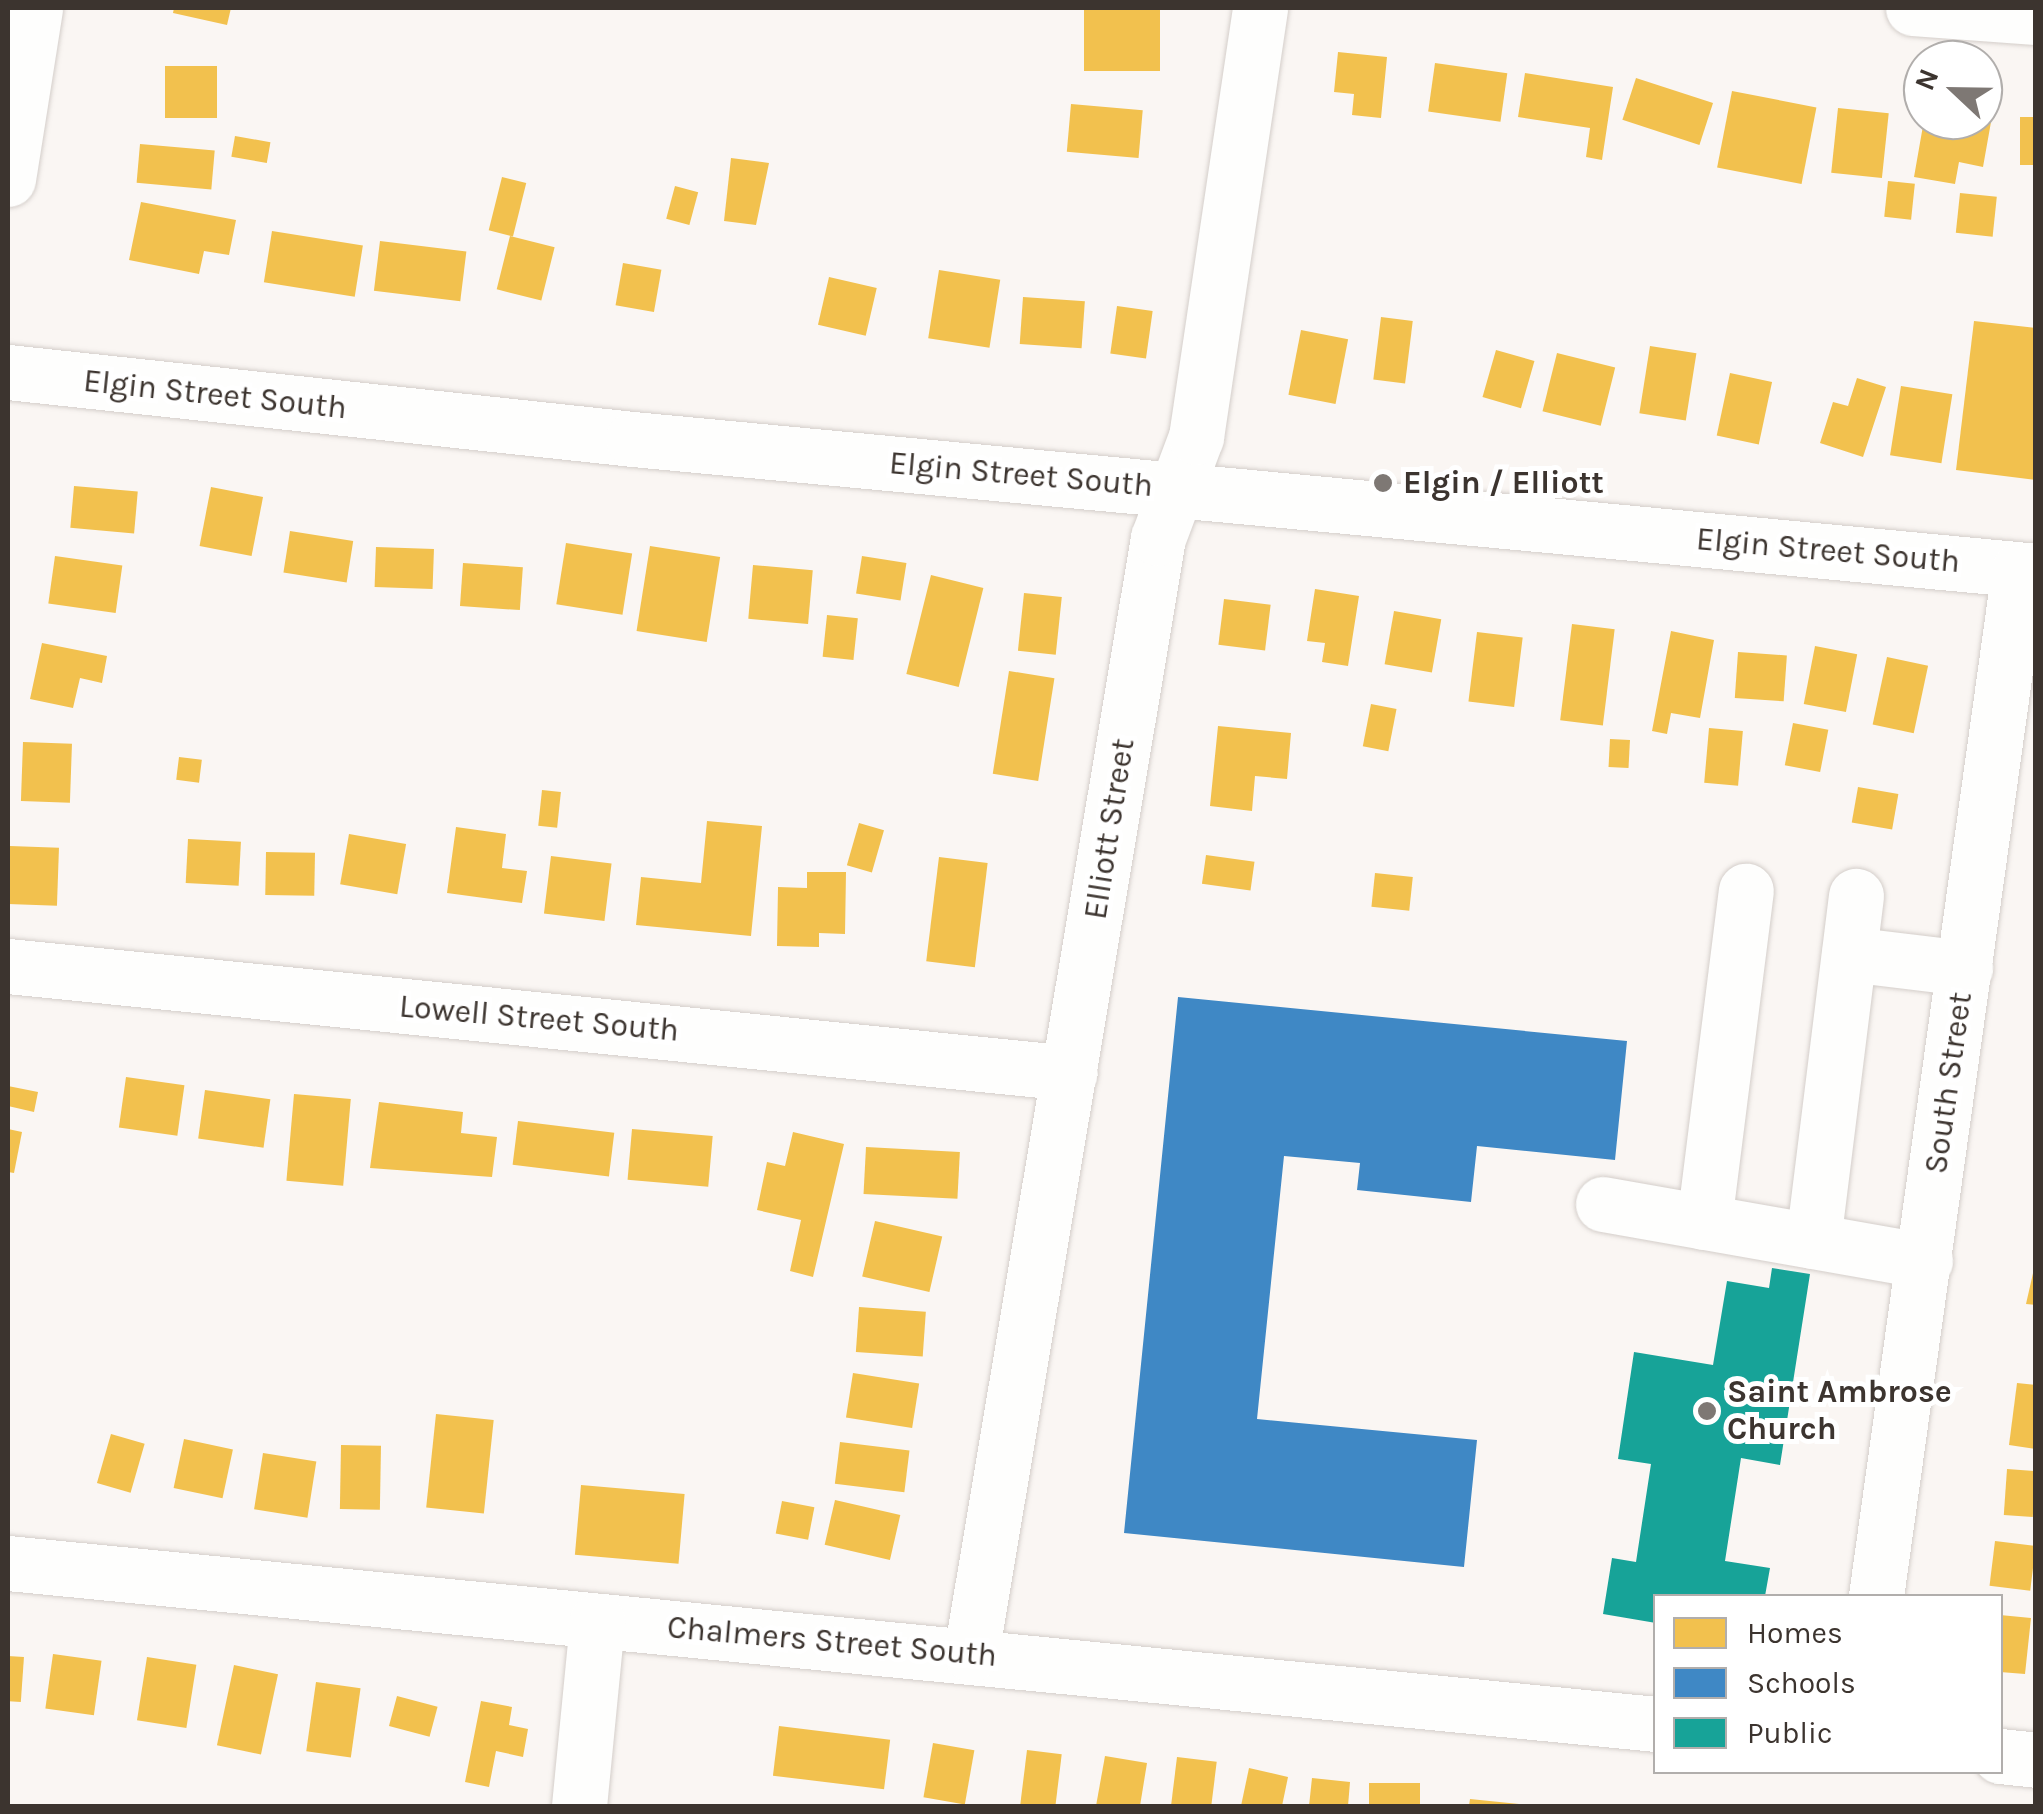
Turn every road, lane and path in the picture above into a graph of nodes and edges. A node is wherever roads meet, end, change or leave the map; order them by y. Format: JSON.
{"nodes":[{"id":1,"x":34,"y":8,"type":"edge"},
{"id":2,"x":1260,"y":8,"type":"edge"},
{"id":3,"x":1912,"y":8,"type":"edge"},
{"id":4,"x":2036,"y":16,"type":"edge"},
{"id":5,"x":8,"y":179,"type":"edge"},
{"id":6,"x":8,"y":372,"type":"edge"},
{"id":7,"x":1176,"y":490,"type":"junction"},
{"id":8,"x":2028,"y":570,"type":"edge"},
{"id":9,"x":1746,"y":891,"type":"dead end"},
{"id":10,"x":1856,"y":896,"type":"dead end"},
{"id":11,"x":1850,"y":954,"type":"junction"},
{"id":12,"x":8,"y":966,"type":"edge"},
{"id":13,"x":1965,"y":968,"type":"junction"},
{"id":14,"x":1070,"y":1073,"type":"junction"},
{"id":15,"x":1603,"y":1204,"type":"dead end"},
{"id":16,"x":1704,"y":1222,"type":"junction"},
{"id":17,"x":1813,"y":1241,"type":"junction"},
{"id":18,"x":1925,"y":1261,"type":"junction"},
{"id":19,"x":8,"y":1564,"type":"edge"},
{"id":20,"x":1876,"y":1594,"type":"edge"},
{"id":21,"x":598,"y":1621,"type":"junction"},
{"id":22,"x":971,"y":1654,"type":"junction"},
{"id":23,"x":1653,"y":1724,"type":"edge"},
{"id":24,"x":2003,"y":1756,"type":"edge"},
{"id":25,"x":2036,"y":1760,"type":"edge"},
{"id":26,"x":579,"y":1806,"type":"edge"}],
"edges":[{"from":1,"to":5,"type":"street"},
{"from":2,"to":7,"type":"street","name":"Elliott Street"},
{"from":3,"to":4,"type":"street"},
{"from":6,"to":7,"type":"street","name":"Elgin Street South"},
{"from":7,"to":8,"type":"street","name":"Elgin Street South"},
{"from":7,"to":14,"type":"street","name":"Elliott Street"},
{"from":8,"to":13,"type":"street","name":"South Street"},
{"from":9,"to":16,"type":"street"},
{"from":10,"to":11,"type":"street"},
{"from":11,"to":13,"type":"street"},
{"from":11,"to":17,"type":"street"},
{"from":12,"to":14,"type":"street","name":"Lowell Street South"},
{"from":13,"to":18,"type":"street","name":"South Street"},
{"from":14,"to":22,"type":"street","name":"Elliott Street"},
{"from":15,"to":16,"type":"street"},
{"from":16,"to":17,"type":"street"},
{"from":17,"to":18,"type":"street"},
{"from":18,"to":20,"type":"street","name":"South Street"},
{"from":19,"to":21,"type":"street","name":"Chalmers Street South"},
{"from":21,"to":22,"type":"street","name":"Chalmers Street South"},
{"from":21,"to":26,"type":"street"},
{"from":22,"to":23,"type":"street","name":"Chalmers Street South"},
{"from":24,"to":25,"type":"street"}]}
